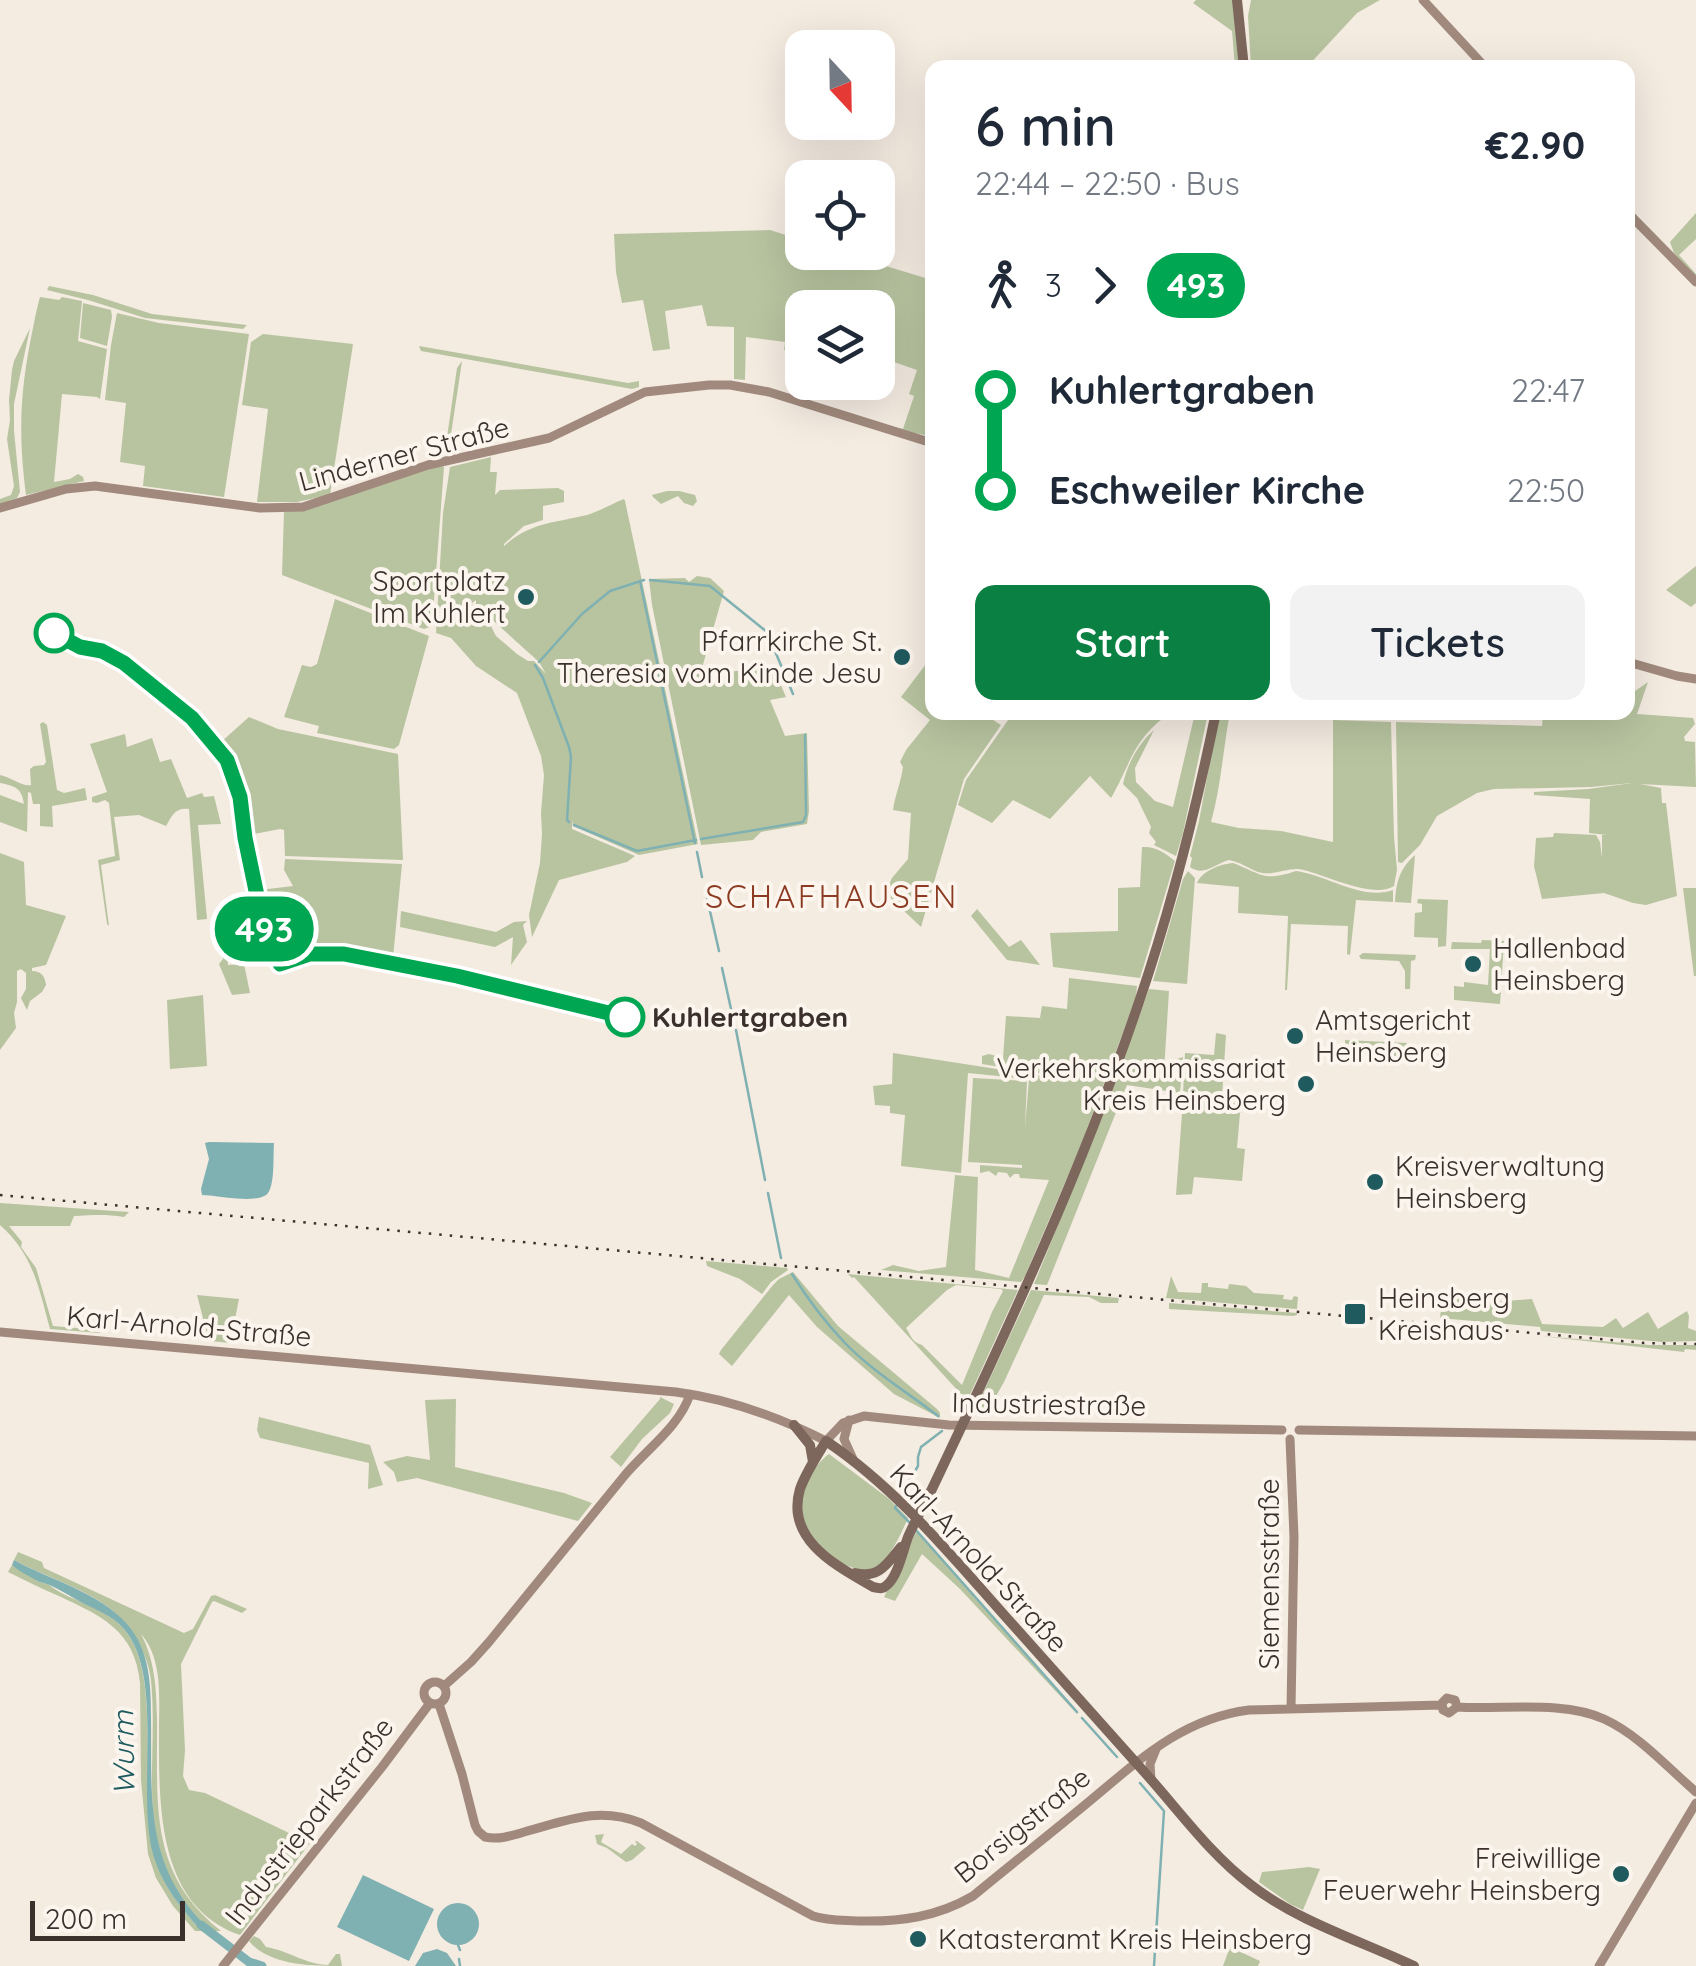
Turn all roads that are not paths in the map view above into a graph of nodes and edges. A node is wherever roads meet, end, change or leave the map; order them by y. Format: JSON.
{"nodes":[{"id":1,"x":1240,"y":0,"type":"edge"},
{"id":2,"x":1422,"y":0,"type":"edge"},
{"id":3,"x":1243,"y":60,"type":"edge"},
{"id":4,"x":1478,"y":60,"type":"edge"},
{"id":5,"x":1635,"y":219,"type":"edge"},
{"id":6,"x":1696,"y":282,"type":"edge"},
{"id":7,"x":925,"y":441,"type":"edge"},
{"id":8,"x":0,"y":508,"type":"edge"},
{"id":9,"x":1635,"y":664,"type":"edge"},
{"id":10,"x":1696,"y":678,"type":"edge"},
{"id":11,"x":1214,"y":720,"type":"edge"},
{"id":12,"x":0,"y":1332,"type":"edge"},
{"id":13,"x":690,"y":1394,"type":"junction"},
{"id":14,"x":850,"y":1420,"type":"junction"},
{"id":15,"x":794,"y":1425,"type":"junction"},
{"id":16,"x":1286,"y":1434,"type":"junction"},
{"id":17,"x":1696,"y":1436,"type":"edge"},
{"id":18,"x":826,"y":1440,"type":"junction"},
{"id":19,"x":853,"y":1459,"type":"junction"},
{"id":20,"x":813,"y":1462,"type":"junction"},
{"id":21,"x":444,"y":1686,"type":"junction"},
{"id":22,"x":434,"y":1704,"type":"junction"},
{"id":23,"x":1291,"y":1709,"type":"junction"},
{"id":24,"x":1157,"y":1746,"type":"junction"},
{"id":25,"x":1136,"y":1763,"type":"junction"},
{"id":26,"x":1151,"y":1780,"type":"junction"},
{"id":27,"x":1696,"y":1792,"type":"edge"},
{"id":28,"x":1696,"y":1804,"type":"edge"},
{"id":29,"x":224,"y":1966,"type":"edge"},
{"id":30,"x":1414,"y":1966,"type":"edge"},
{"id":31,"x":1599,"y":1966,"type":"edge"}],
"edges":[{"from":1,"to":3,"type":"main road"},
{"from":2,"to":4,"type":"street"},
{"from":5,"to":6,"type":"street"},
{"from":7,"to":8,"type":"street","name":"Linderner Straße"},
{"from":9,"to":10,"type":"street"},
{"from":11,"to":20,"type":"main road"},
{"from":12,"to":13,"type":"street","name":"Karl-Arnold-Straße"},
{"from":13,"to":15,"type":"street","name":"Karl-Arnold-Straße"},
{"from":13,"to":21,"type":"street","name":"Industrieparkstraße"},
{"from":14,"to":16,"type":"street","name":"Industriestraße"},
{"from":14,"to":18,"type":"street"},
{"from":14,"to":19,"type":"street"},
{"from":15,"to":18,"type":"street","name":"Karl-Arnold-Straße"},
{"from":15,"to":20,"type":"main road"},
{"from":16,"to":17,"type":"street"},
{"from":16,"to":23,"type":"street","name":"Siemensstraße"},
{"from":18,"to":19,"type":"main road","name":"Karl-Arnold-Straße"},
{"from":18,"to":20,"type":"main road"},
{"from":19,"to":25,"type":"main road","name":"Karl-Arnold-Straße"},
{"from":21,"to":22,"type":"street","name":"Industrieparkstraße"},
{"from":21,"to":22,"type":"street","name":"Industrieparkstraße"},
{"from":22,"to":25,"type":"street","name":"Borsigstraße"},
{"from":22,"to":29,"type":"street","name":"Industrieparkstraße"},
{"from":23,"to":24,"type":"street","name":"Borsigstraße"},
{"from":23,"to":27,"type":"street","name":"Borsigstraße"},
{"from":24,"to":25,"type":"street","name":"Borsigstraße"},
{"from":24,"to":26,"type":"street"},
{"from":25,"to":26,"type":"main road","name":"Karl-Arnold-Straße"},
{"from":26,"to":30,"type":"main road","name":"Karl-Arnold-Straße"},
{"from":28,"to":31,"type":"street"}]}
